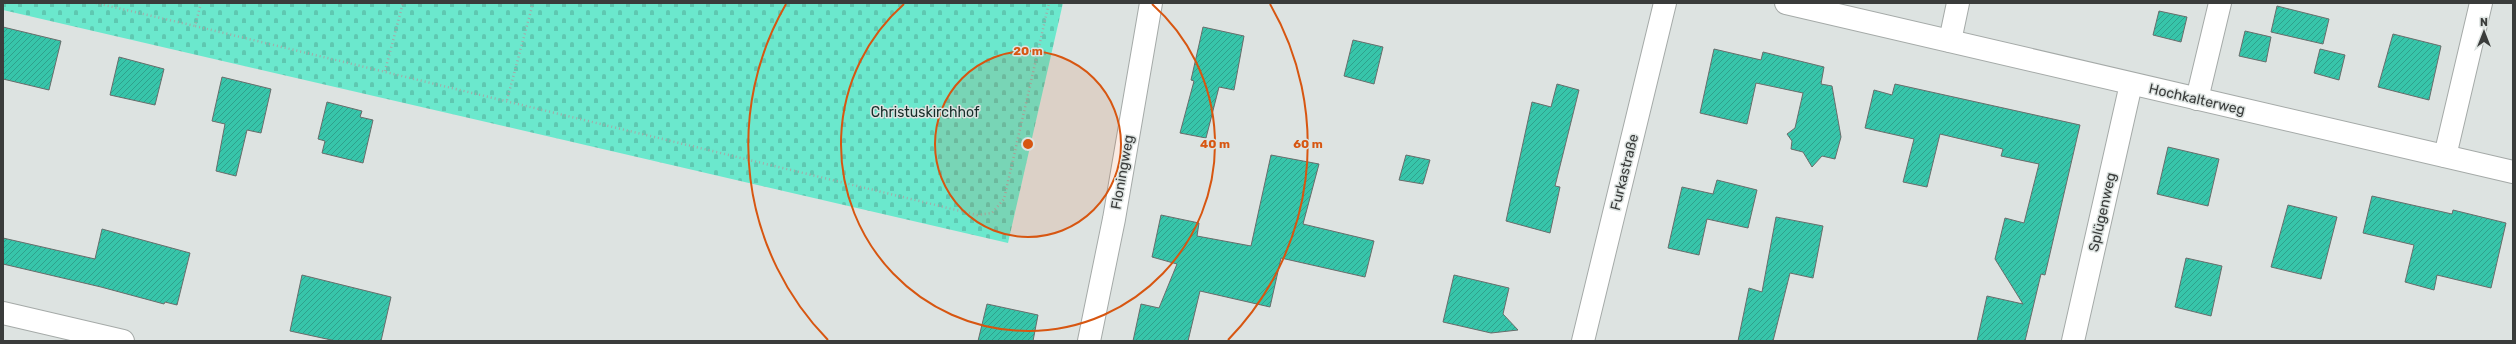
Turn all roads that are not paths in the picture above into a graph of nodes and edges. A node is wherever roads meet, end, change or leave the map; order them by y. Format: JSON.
{"nodes":[{"id":1,"x":1151,"y":3,"type":"edge"},
{"id":2,"x":1665,"y":3,"type":"edge"},
{"id":3,"x":1786,"y":3,"type":"edge"},
{"id":4,"x":1958,"y":3,"type":"edge"},
{"id":5,"x":2220,"y":3,"type":"edge"},
{"id":6,"x":2481,"y":3,"type":"edge"},
{"id":7,"x":1950,"y":41,"type":"junction"},
{"id":8,"x":2132,"y":84,"type":"junction"},
{"id":9,"x":2197,"y":99,"type":"junction"},
{"id":10,"x":2445,"y":156,"type":"junction"},
{"id":11,"x":2513,"y":172,"type":"edge"},
{"id":12,"x":3,"y":313,"type":"edge"},
{"id":13,"x":123,"y":341,"type":"edge"},
{"id":14,"x":1089,"y":341,"type":"edge"},
{"id":15,"x":1583,"y":341,"type":"edge"},
{"id":16,"x":2073,"y":341,"type":"edge"}],
"edges":[{"from":1,"to":14,"type":"street","name":"Floningweg"},
{"from":2,"to":15,"type":"street","name":"Furkastraße"},
{"from":3,"to":7,"type":"street","name":"Hochkalterweg"},
{"from":4,"to":7,"type":"street"},
{"from":5,"to":9,"type":"street"},
{"from":6,"to":10,"type":"street"},
{"from":7,"to":8,"type":"street","name":"Hochkalterweg"},
{"from":8,"to":9,"type":"street","name":"Hochkalterweg"},
{"from":8,"to":16,"type":"street","name":"Splügenweg"},
{"from":9,"to":10,"type":"street","name":"Hochkalterweg"},
{"from":10,"to":11,"type":"street","name":"Hochkalterweg"},
{"from":12,"to":13,"type":"street"}]}
